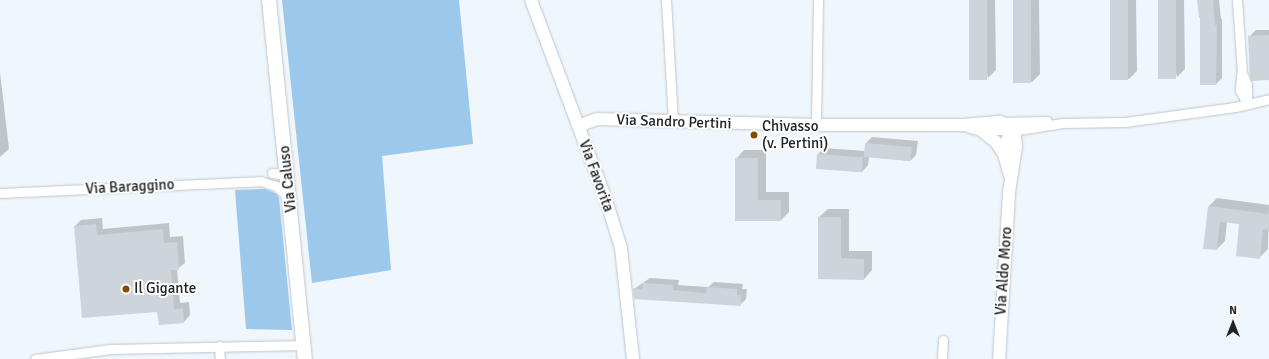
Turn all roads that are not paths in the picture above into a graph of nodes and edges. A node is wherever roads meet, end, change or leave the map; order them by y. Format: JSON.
{"nodes":[{"id":1,"x":269,"y":0,"type":"edge"},
{"id":2,"x":531,"y":0,"type":"edge"},
{"id":3,"x":666,"y":0,"type":"edge"},
{"id":4,"x":818,"y":0,"type":"edge"},
{"id":5,"x":1237,"y":0,"type":"edge"},
{"id":6,"x":1243,"y":88,"type":"junction"},
{"id":7,"x":1267,"y":99,"type":"edge"},
{"id":8,"x":1247,"y":104,"type":"junction"},
{"id":9,"x":1228,"y":108,"type":"junction"},
{"id":10,"x":673,"y":122,"type":"junction"},
{"id":11,"x":1062,"y":123,"type":"junction"},
{"id":12,"x":816,"y":124,"type":"junction"},
{"id":13,"x":963,"y":124,"type":"junction"},
{"id":14,"x":578,"y":126,"type":"junction"},
{"id":15,"x":1009,"y":126,"type":"junction"},
{"id":16,"x":1032,"y":128,"type":"junction"},
{"id":17,"x":981,"y":130,"type":"junction"},
{"id":18,"x":1010,"y":155,"type":"junction"},
{"id":19,"x":286,"y":158,"type":"junction"},
{"id":20,"x":272,"y":173,"type":"junction"},
{"id":21,"x":287,"y":175,"type":"junction"},
{"id":22,"x":264,"y":182,"type":"junction"},
{"id":23,"x":0,"y":193,"type":"edge"},
{"id":24,"x":290,"y":199,"type":"junction"},
{"id":25,"x":943,"y":340,"type":"dead end"},
{"id":26,"x":304,"y":345,"type":"junction"},
{"id":27,"x":219,"y":346,"type":"junction"},
{"id":28,"x":62,"y":358,"type":"edge"},
{"id":29,"x":35,"y":359,"type":"edge"},
{"id":30,"x":220,"y":359,"type":"edge"},
{"id":31,"x":305,"y":359,"type":"edge"},
{"id":32,"x":633,"y":359,"type":"edge"},
{"id":33,"x":942,"y":359,"type":"edge"},
{"id":34,"x":999,"y":359,"type":"edge"}],
"edges":[{"from":1,"to":19,"type":"main road","name":"Via Caluso"},
{"from":2,"to":14,"type":"street","name":"Via Favorita"},
{"from":3,"to":10,"type":"street"},
{"from":4,"to":12,"type":"street"},
{"from":5,"to":6,"type":"street"},
{"from":6,"to":7,"type":"street"},
{"from":6,"to":8,"type":"street"},
{"from":6,"to":9,"type":"street"},
{"from":7,"to":8,"type":"street"},
{"from":8,"to":9,"type":"street"},
{"from":9,"to":11,"type":"street"},
{"from":10,"to":12,"type":"street","name":"Via Sandro Pertini"},
{"from":10,"to":14,"type":"street","name":"Via Sandro Pertini"},
{"from":11,"to":15,"type":"street"},
{"from":11,"to":16,"type":"street"},
{"from":12,"to":13,"type":"street","name":"Via Sandro Pertini"},
{"from":13,"to":15,"type":"street","name":"Via Sandro Pertini"},
{"from":13,"to":17,"type":"street"},
{"from":14,"to":32,"type":"street","name":"Via Favorita"},
{"from":15,"to":16,"type":"street"},
{"from":15,"to":17,"type":"street"},
{"from":15,"to":18,"type":"street","name":"Via Aldo Moro"},
{"from":16,"to":18,"type":"street"},
{"from":17,"to":18,"type":"street"},
{"from":18,"to":34,"type":"street","name":"Via Aldo Moro"},
{"from":19,"to":20,"type":"street"},
{"from":19,"to":21,"type":"main road","name":"Via Caluso"},
{"from":20,"to":21,"type":"street"},
{"from":20,"to":22,"type":"street"},
{"from":21,"to":22,"type":"street","name":"Via Baraggino"},
{"from":21,"to":24,"type":"main road","name":"Via Caluso"},
{"from":22,"to":23,"type":"street","name":"Via Baraggino"},
{"from":22,"to":24,"type":"street"},
{"from":24,"to":26,"type":"main road","name":"Via Caluso"},
{"from":25,"to":33,"type":"street"},
{"from":26,"to":27,"type":"street"},
{"from":26,"to":31,"type":"main road","name":"Via Caluso"},
{"from":27,"to":28,"type":"street"},
{"from":27,"to":30,"type":"street"},
{"from":28,"to":29,"type":"street"}]}
